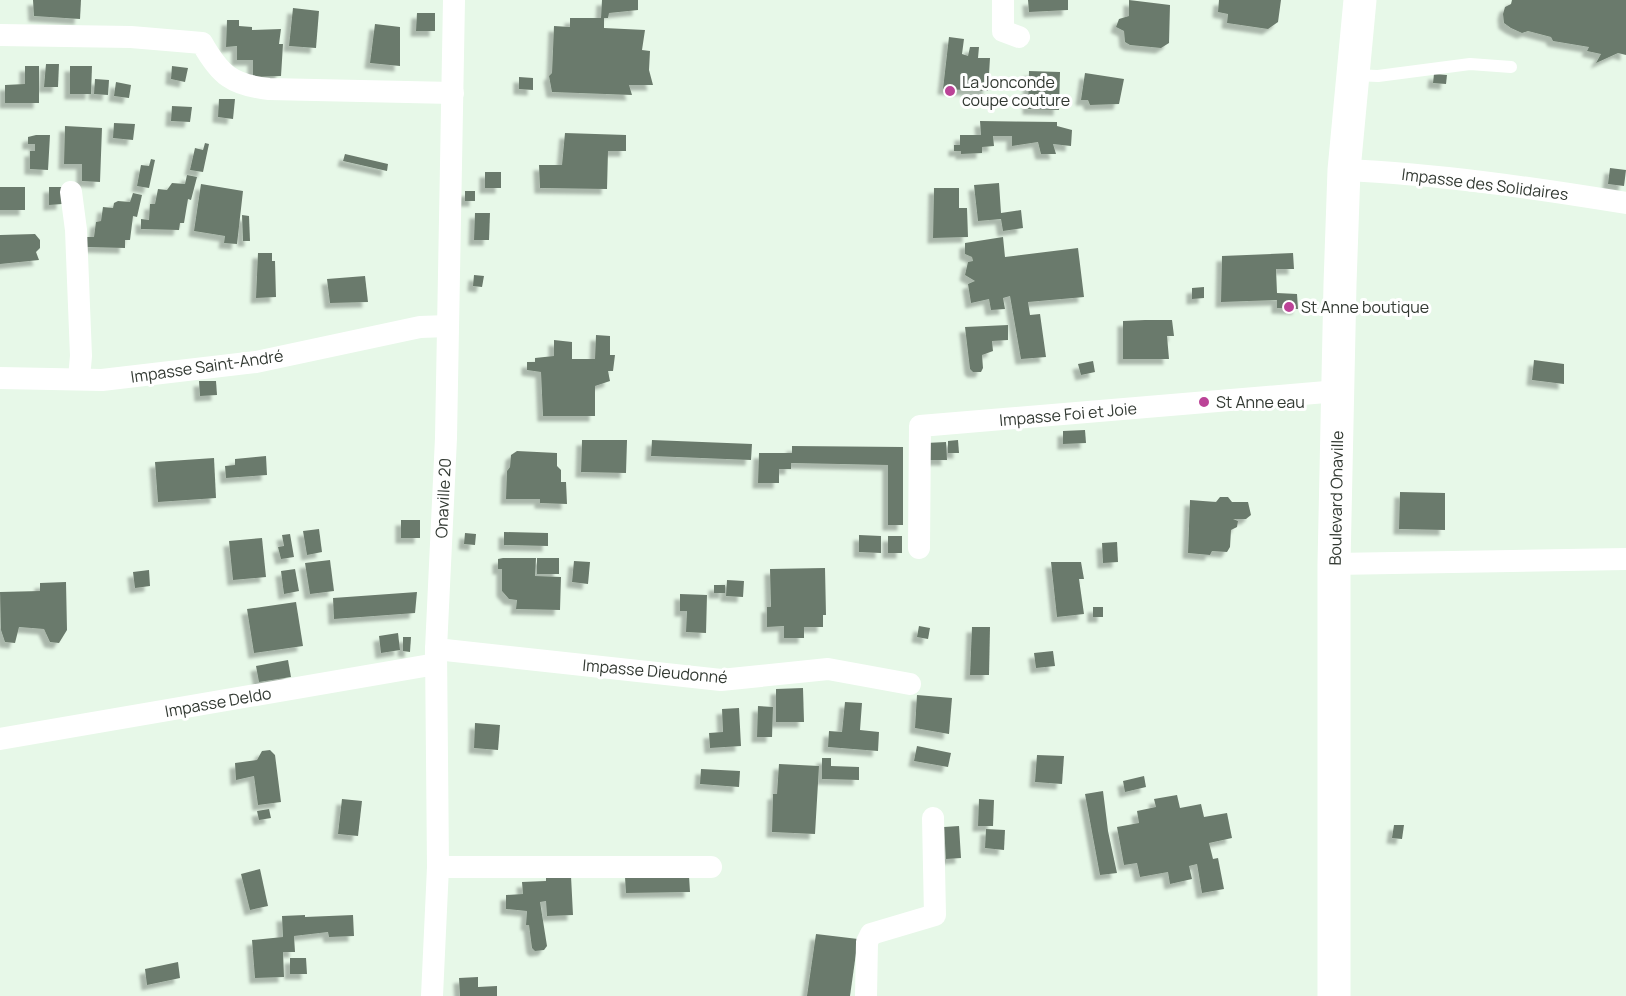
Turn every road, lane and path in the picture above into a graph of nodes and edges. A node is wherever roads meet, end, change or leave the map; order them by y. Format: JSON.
{"nodes":[{"id":1,"x":454,"y":0,"type":"edge"},
{"id":2,"x":1003,"y":0,"type":"edge"},
{"id":3,"x":1360,"y":0,"type":"edge"},
{"id":4,"x":0,"y":34,"type":"edge"},
{"id":5,"x":1019,"y":37,"type":"dead end"},
{"id":6,"x":1511,"y":67,"type":"dead end"},
{"id":7,"x":1352,"y":75,"type":"junction"},
{"id":8,"x":453,"y":93,"type":"junction"},
{"id":9,"x":1344,"y":170,"type":"junction"},
{"id":10,"x":71,"y":192,"type":"dead end"},
{"id":11,"x":1626,"y":204,"type":"edge"},
{"id":12,"x":448,"y":326,"type":"junction"},
{"id":13,"x":0,"y":378,"type":"edge"},
{"id":14,"x":79,"y":378,"type":"junction"},
{"id":15,"x":1338,"y":391,"type":"junction"},
{"id":16,"x":919,"y":548,"type":"dead end"},
{"id":17,"x":1626,"y":559,"type":"edge"},
{"id":18,"x":1334,"y":564,"type":"junction"},
{"id":19,"x":436,"y":656,"type":"junction"},
{"id":20,"x":910,"y":684,"type":"dead end"},
{"id":21,"x":0,"y":739,"type":"edge"},
{"id":22,"x":933,"y":818,"type":"dead end"},
{"id":23,"x":438,"y":867,"type":"junction"},
{"id":24,"x":711,"y":867,"type":"dead end"},
{"id":25,"x":432,"y":996,"type":"edge"},
{"id":26,"x":866,"y":996,"type":"edge"},
{"id":27,"x":1334,"y":996,"type":"edge"}],
"edges":[{"from":1,"to":8,"type":"street","name":"Onaville 20"},
{"from":2,"to":5,"type":"street"},
{"from":3,"to":7,"type":"street","name":"Boulevard Onaville"},
{"from":4,"to":8,"type":"street"},
{"from":6,"to":7,"type":"lane"},
{"from":7,"to":9,"type":"street","name":"Boulevard Onaville"},
{"from":8,"to":12,"type":"street","name":"Onaville 20"},
{"from":9,"to":11,"type":"street","name":"Impasse des Solidaires"},
{"from":9,"to":15,"type":"street","name":"Boulevard Onaville"},
{"from":10,"to":14,"type":"street"},
{"from":12,"to":14,"type":"street","name":"Impasse Saint-André"},
{"from":12,"to":19,"type":"street","name":"Onaville 20"},
{"from":13,"to":14,"type":"street","name":"Impasse Saint-André"},
{"from":15,"to":16,"type":"street","name":"Impasse Foi et Joie"},
{"from":15,"to":18,"type":"street","name":"Boulevard Onaville"},
{"from":17,"to":18,"type":"street"},
{"from":18,"to":27,"type":"street","name":"Boulevard Onaville"},
{"from":19,"to":20,"type":"street","name":"Impasse Dieudonné"},
{"from":19,"to":21,"type":"street","name":"Impasse Deldo"},
{"from":19,"to":23,"type":"street","name":"Onaville 20"},
{"from":22,"to":26,"type":"street"},
{"from":23,"to":24,"type":"street"},
{"from":23,"to":25,"type":"street","name":"Onaville 20"}]}
